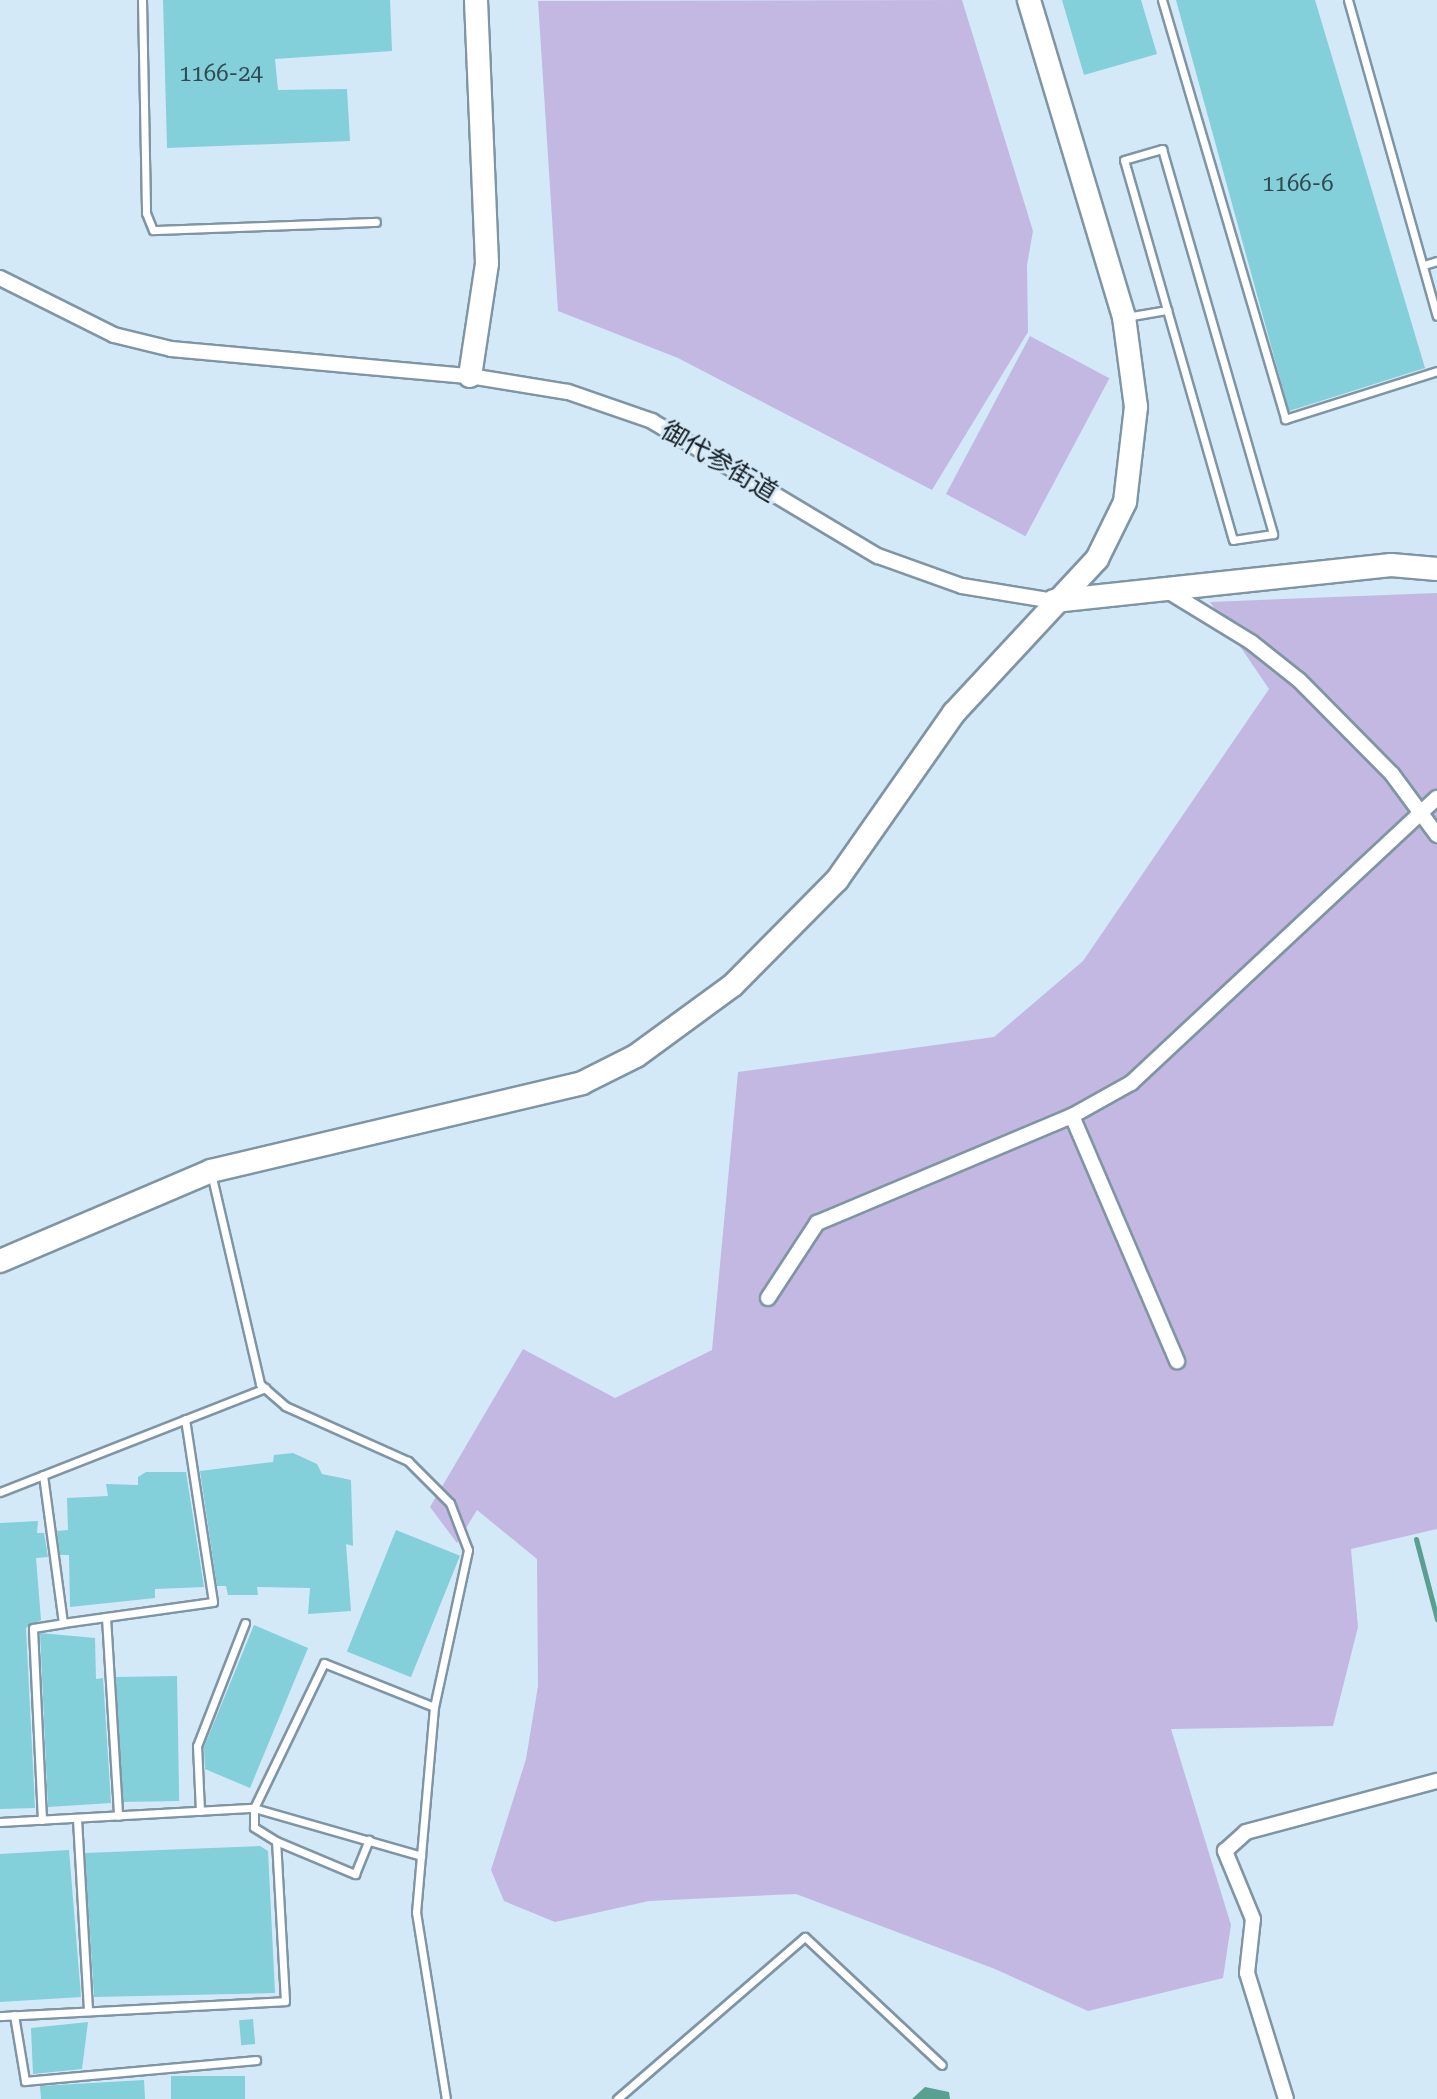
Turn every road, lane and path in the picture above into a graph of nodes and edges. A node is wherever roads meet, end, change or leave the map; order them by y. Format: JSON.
{"nodes":[{"id":1,"x":142,"y":0,"type":"edge"},
{"id":2,"x":476,"y":0,"type":"edge"},
{"id":3,"x":1029,"y":0,"type":"edge"},
{"id":4,"x":1162,"y":0,"type":"edge"},
{"id":5,"x":1348,"y":0,"type":"edge"},
{"id":6,"x":376,"y":222,"type":"dead end"},
{"id":7,"x":1437,"y":261,"type":"edge"},
{"id":8,"x":1424,"y":265,"type":"junction"},
{"id":9,"x":0,"y":278,"type":"edge"},
{"id":10,"x":1167,"y":310,"type":"junction"},
{"id":11,"x":1437,"y":316,"type":"edge"},
{"id":12,"x":1124,"y":317,"type":"junction"},
{"id":13,"x":1437,"y":371,"type":"edge"},
{"id":14,"x":470,"y":376,"type":"junction"},
{"id":15,"x":1437,"y":569,"type":"edge"},
{"id":16,"x":1171,"y":593,"type":"junction"},
{"id":17,"x":1054,"y":601,"type":"junction"},
{"id":18,"x":1437,"y":798,"type":"edge"},
{"id":19,"x":1421,"y":811,"type":"junction"},
{"id":20,"x":1437,"y":835,"type":"edge"},
{"id":21,"x":1072,"y":1116,"type":"junction"},
{"id":22,"x":211,"y":1171,"type":"junction"},
{"id":23,"x":0,"y":1261,"type":"edge"},
{"id":24,"x":768,"y":1298,"type":"dead end"},
{"id":25,"x":1177,"y":1361,"type":"dead end"},
{"id":26,"x":265,"y":1388,"type":"junction"},
{"id":27,"x":185,"y":1419,"type":"junction"},
{"id":28,"x":43,"y":1475,"type":"junction"},
{"id":29,"x":0,"y":1492,"type":"edge"},
{"id":30,"x":106,"y":1617,"type":"junction"},
{"id":31,"x":63,"y":1623,"type":"junction"},
{"id":32,"x":245,"y":1623,"type":"dead end"},
{"id":33,"x":434,"y":1707,"type":"junction"},
{"id":34,"x":1437,"y":1781,"type":"edge"},
{"id":35,"x":254,"y":1808,"type":"junction"},
{"id":36,"x":200,"y":1811,"type":"junction"},
{"id":37,"x":118,"y":1816,"type":"junction"},
{"id":38,"x":77,"y":1819,"type":"junction"},
{"id":39,"x":42,"y":1820,"type":"junction"},
{"id":40,"x":0,"y":1822,"type":"edge"},
{"id":41,"x":369,"y":1840,"type":"junction"},
{"id":42,"x":276,"y":1841,"type":"junction"},
{"id":43,"x":421,"y":1856,"type":"junction"},
{"id":44,"x":88,"y":2011,"type":"junction"},
{"id":45,"x":14,"y":2015,"type":"junction"},
{"id":46,"x":0,"y":2016,"type":"edge"},
{"id":47,"x":256,"y":2060,"type":"dead end"},
{"id":48,"x":942,"y":2065,"type":"dead end"},
{"id":49,"x":446,"y":2099,"type":"edge"},
{"id":50,"x":617,"y":2099,"type":"edge"},
{"id":51,"x":1286,"y":2099,"type":"edge"}],
"edges":[{"from":1,"to":6,"type":"lane"},
{"from":2,"to":14,"type":"street"},
{"from":3,"to":12,"type":"street"},
{"from":4,"to":13,"type":"lane"},
{"from":5,"to":8,"type":"lane"},
{"from":7,"to":8,"type":"lane"},
{"from":8,"to":11,"type":"lane"},
{"from":9,"to":14,"type":"street","name":"御代参街道"},
{"from":10,"to":10,"type":"lane"},
{"from":10,"to":12,"type":"lane"},
{"from":12,"to":17,"type":"street"},
{"from":14,"to":17,"type":"street","name":"御代参街道"},
{"from":15,"to":16,"type":"street","name":"御代参街道"},
{"from":16,"to":17,"type":"street","name":"御代参街道"},
{"from":16,"to":19,"type":"street"},
{"from":17,"to":22,"type":"street"},
{"from":18,"to":19,"type":"street"},
{"from":19,"to":20,"type":"street"},
{"from":19,"to":21,"type":"street"},
{"from":21,"to":24,"type":"street"},
{"from":21,"to":25,"type":"street"},
{"from":22,"to":23,"type":"street"},
{"from":22,"to":26,"type":"lane"},
{"from":26,"to":27,"type":"lane"},
{"from":26,"to":33,"type":"lane"},
{"from":27,"to":28,"type":"lane"},
{"from":27,"to":30,"type":"lane"},
{"from":28,"to":29,"type":"lane"},
{"from":28,"to":31,"type":"lane"},
{"from":30,"to":31,"type":"lane"},
{"from":30,"to":37,"type":"lane"},
{"from":31,"to":39,"type":"lane"},
{"from":32,"to":36,"type":"lane"},
{"from":33,"to":35,"type":"lane"},
{"from":33,"to":43,"type":"lane"},
{"from":34,"to":51,"type":"street"},
{"from":35,"to":36,"type":"lane"},
{"from":35,"to":41,"type":"lane"},
{"from":35,"to":42,"type":"lane"},
{"from":36,"to":37,"type":"lane"},
{"from":37,"to":38,"type":"lane"},
{"from":38,"to":39,"type":"lane"},
{"from":38,"to":44,"type":"lane"},
{"from":39,"to":40,"type":"lane"},
{"from":41,"to":42,"type":"lane"},
{"from":41,"to":43,"type":"lane"},
{"from":42,"to":44,"type":"lane"},
{"from":43,"to":49,"type":"lane"},
{"from":44,"to":45,"type":"lane"},
{"from":45,"to":46,"type":"lane"},
{"from":45,"to":47,"type":"lane"},
{"from":48,"to":50,"type":"lane"}]}
